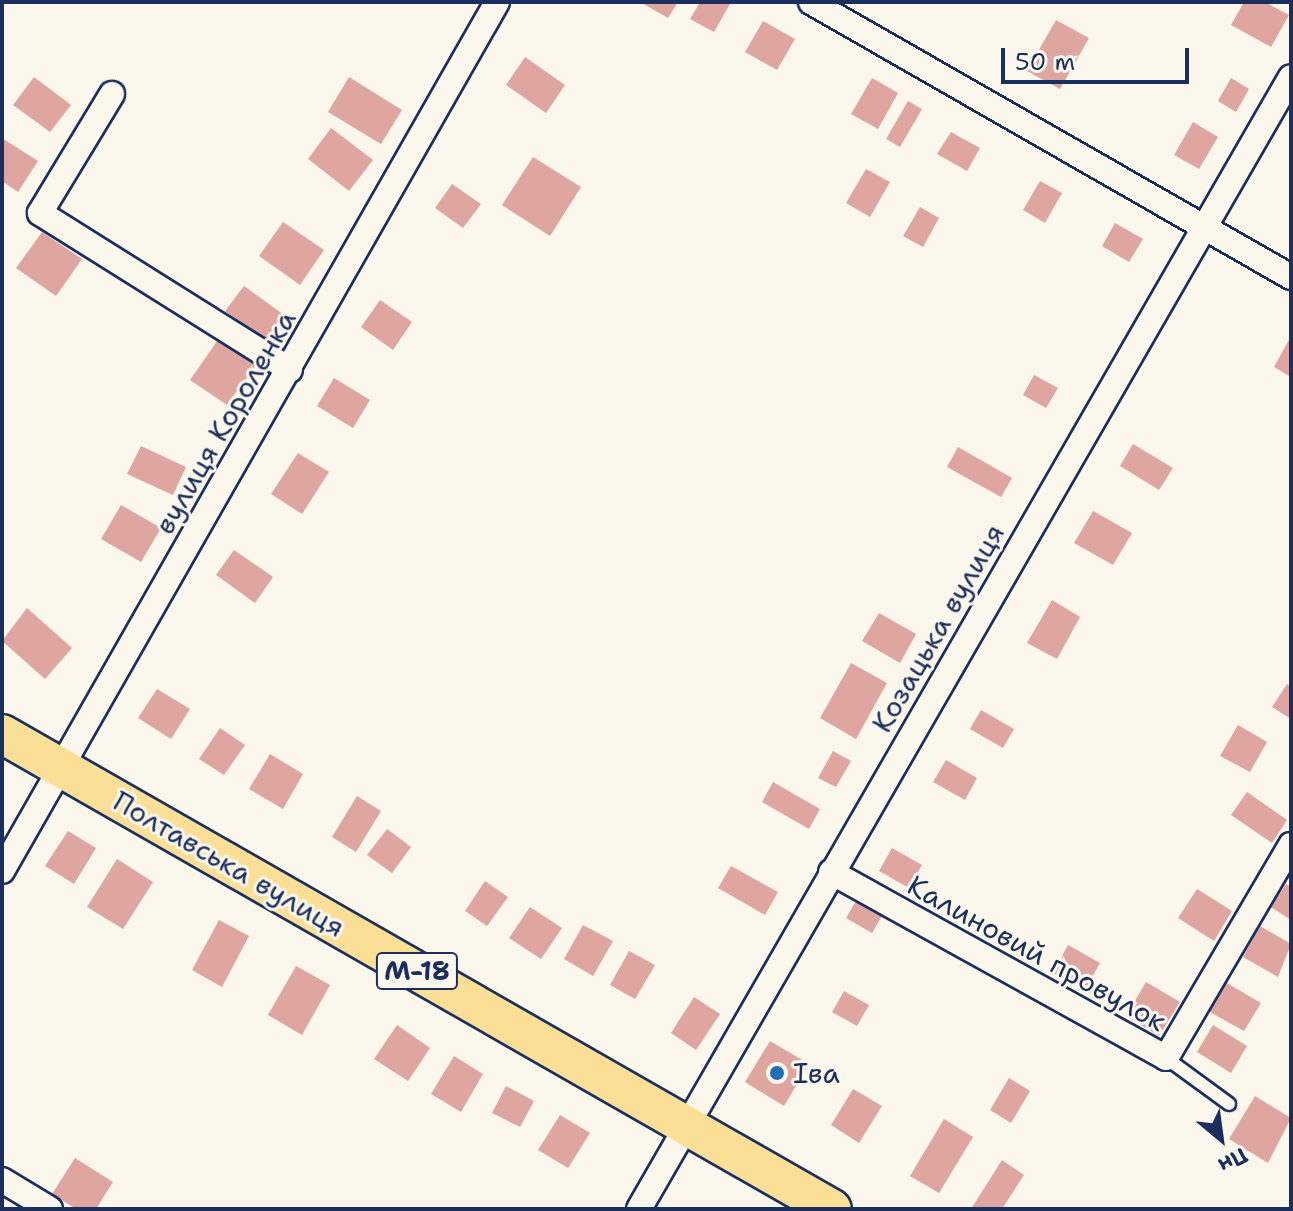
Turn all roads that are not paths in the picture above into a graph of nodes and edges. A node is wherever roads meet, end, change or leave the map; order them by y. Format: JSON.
{"nodes":[{"id":1,"x":497,"y":2,"type":"edge"},
{"id":2,"x":811,"y":2,"type":"edge"},
{"id":3,"x":1291,"y":77,"type":"edge"},
{"id":4,"x":112,"y":94,"type":"dead end"},
{"id":5,"x":1205,"y":227,"type":"junction"},
{"id":6,"x":1291,"y":277,"type":"edge"},
{"id":7,"x":290,"y":370,"type":"junction"},
{"id":8,"x":2,"y":734,"type":"edge"},
{"id":9,"x":60,"y":768,"type":"junction"},
{"id":10,"x":1291,"y":845,"type":"edge"},
{"id":11,"x":2,"y":871,"type":"edge"},
{"id":12,"x":831,"y":872,"type":"junction"},
{"id":13,"x":1166,"y":1058,"type":"junction"},
{"id":14,"x":1229,"y":1104,"type":"dead end"},
{"id":15,"x":686,"y":1125,"type":"junction"},
{"id":16,"x":2,"y":1180,"type":"edge"},
{"id":17,"x":50,"y":1209,"type":"edge"},
{"id":18,"x":639,"y":1209,"type":"edge"},
{"id":19,"x":832,"y":1209,"type":"edge"}],
"edges":[{"from":1,"to":7,"type":"street","name":"вулиця Короленка"},
{"from":2,"to":5,"type":"street"},
{"from":3,"to":5,"type":"street","name":"Козацька вулиця"},
{"from":4,"to":7,"type":"street"},
{"from":5,"to":6,"type":"street"},
{"from":5,"to":12,"type":"street","name":"Козацька вулиця"},
{"from":7,"to":9,"type":"street","name":"вулиця Короленка"},
{"from":8,"to":9,"type":"highway","name":"Полтавська вулиця","number":"М-18"},
{"from":9,"to":11,"type":"street","name":"вулиця Короленка"},
{"from":9,"to":15,"type":"highway","name":"Полтавська вулиця","number":"М-18"},
{"from":10,"to":13,"type":"street","name":"Калиновий провулок"},
{"from":12,"to":13,"type":"street","name":"Калиновий провулок"},
{"from":12,"to":15,"type":"street","name":"Козацька вулиця"},
{"from":13,"to":14,"type":"lane"},
{"from":15,"to":18,"type":"street","name":"Козацька вулиця"},
{"from":15,"to":19,"type":"highway","name":"Полтавська вулиця","number":"М-18"},
{"from":16,"to":17,"type":"street"}]}
